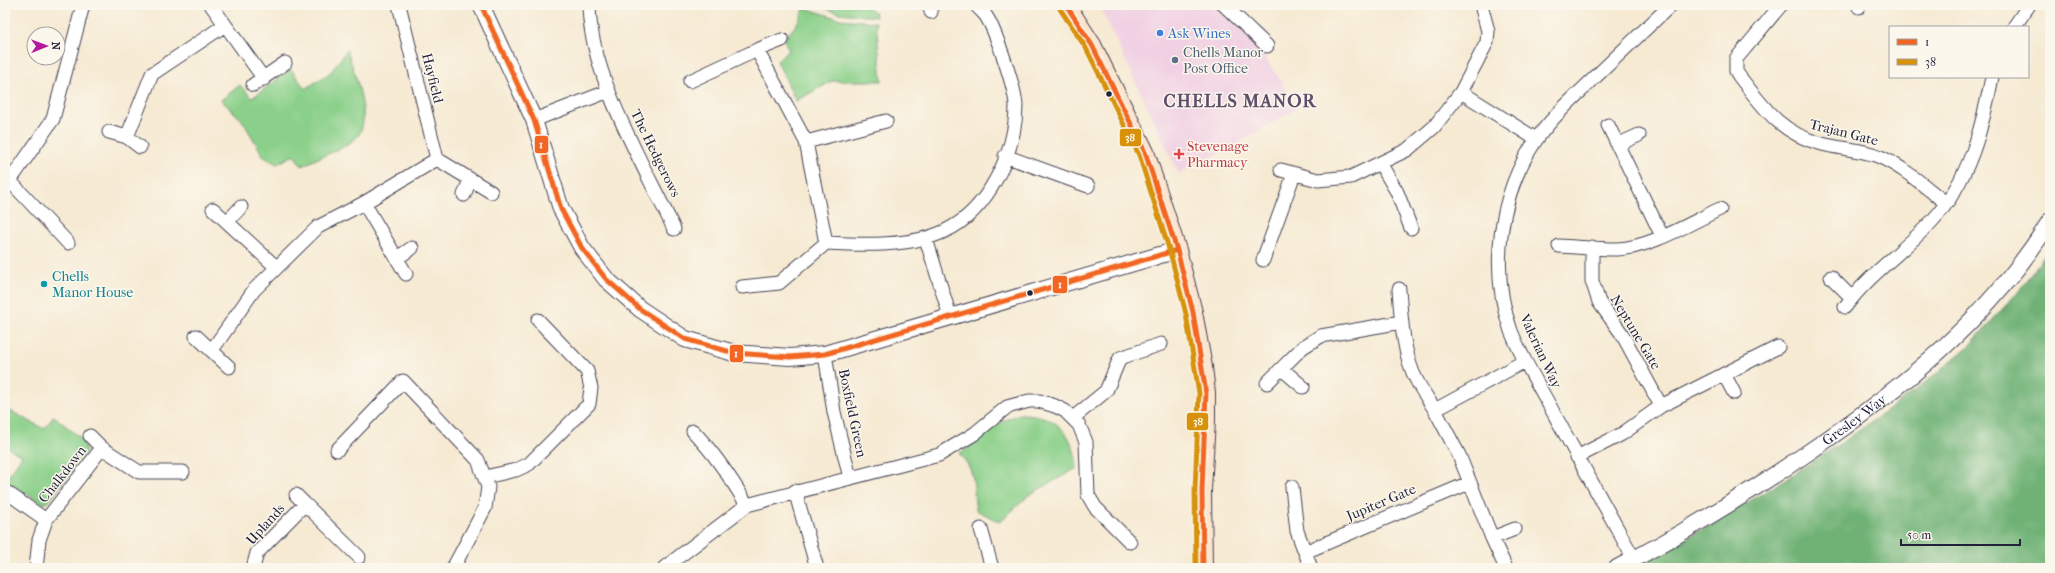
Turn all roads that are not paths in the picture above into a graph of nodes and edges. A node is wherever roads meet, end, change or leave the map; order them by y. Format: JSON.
{"nodes":[{"id":1,"x":83,"y":5,"type":"edge"},
{"id":2,"x":211,"y":5,"type":"edge"},
{"id":3,"x":399,"y":5,"type":"edge"},
{"id":4,"x":481,"y":5,"type":"edge"},
{"id":5,"x":589,"y":5,"type":"edge"},
{"id":6,"x":976,"y":5,"type":"edge"},
{"id":7,"x":1066,"y":5,"type":"edge"},
{"id":8,"x":1224,"y":5,"type":"edge"},
{"id":9,"x":1670,"y":5,"type":"edge"},
{"id":10,"x":1781,"y":5,"type":"edge"},
{"id":11,"x":2029,"y":5,"type":"edge"},
{"id":12,"x":1482,"y":6,"type":"edge"},
{"id":13,"x":225,"y":25,"type":"junction"},
{"id":14,"x":2015,"y":26,"type":"edge"},
{"id":15,"x":782,"y":40,"type":"dead end"},
{"id":16,"x":1267,"y":46,"type":"dead end"},
{"id":17,"x":757,"y":50,"type":"junction"},
{"id":18,"x":285,"y":63,"type":"dead end"},
{"id":19,"x":264,"y":78,"type":"junction"},
{"id":20,"x":1992,"y":78,"type":"edge"},
{"id":21,"x":690,"y":81,"type":"dead end"},
{"id":22,"x":253,"y":85,"type":"dead end"},
{"id":23,"x":609,"y":91,"type":"junction"},
{"id":24,"x":1461,"y":92,"type":"junction"},
{"id":25,"x":534,"y":120,"type":"junction"},
{"id":26,"x":886,"y":121,"type":"dead end"},
{"id":27,"x":1608,"y":125,"type":"dead end"},
{"id":28,"x":109,"y":132,"type":"dead end"},
{"id":29,"x":1639,"y":135,"type":"dead end"},
{"id":30,"x":127,"y":137,"type":"junction"},
{"id":31,"x":1536,"y":139,"type":"junction"},
{"id":32,"x":806,"y":142,"type":"junction"},
{"id":33,"x":1617,"y":145,"type":"junction"},
{"id":34,"x":140,"y":147,"type":"dead end"},
{"id":35,"x":1005,"y":156,"type":"junction"},
{"id":36,"x":437,"y":159,"type":"junction"},
{"id":37,"x":1380,"y":163,"type":"junction"},
{"id":38,"x":1281,"y":170,"type":"dead end"},
{"id":39,"x":1294,"y":174,"type":"junction"},
{"id":40,"x":470,"y":180,"type":"junction"},
{"id":41,"x":8,"y":184,"type":"edge"},
{"id":42,"x":1088,"y":186,"type":"dead end"},
{"id":43,"x":491,"y":192,"type":"dead end"},
{"id":44,"x":464,"y":195,"type":"dead end"},
{"id":45,"x":364,"y":203,"type":"junction"},
{"id":46,"x":1946,"y":203,"type":"junction"},
{"id":47,"x":241,"y":207,"type":"dead end"},
{"id":48,"x":213,"y":209,"type":"dead end"},
{"id":49,"x":1720,"y":209,"type":"dead end"},
{"id":50,"x":228,"y":221,"type":"junction"},
{"id":51,"x":2050,"y":222,"type":"edge"},
{"id":52,"x":1411,"y":228,"type":"dead end"},
{"id":53,"x":674,"y":229,"type":"dead end"},
{"id":54,"x":1662,"y":236,"type":"junction"},
{"id":55,"x":926,"y":239,"type":"junction"},
{"id":56,"x":826,"y":242,"type":"junction"},
{"id":57,"x":68,"y":243,"type":"dead end"},
{"id":58,"x":1559,"y":246,"type":"dead end"},
{"id":59,"x":412,"y":248,"type":"dead end"},
{"id":60,"x":1592,"y":248,"type":"junction"},
{"id":61,"x":1177,"y":250,"type":"junction"},
{"id":62,"x":397,"y":258,"type":"junction"},
{"id":63,"x":1262,"y":260,"type":"dead end"},
{"id":64,"x":276,"y":267,"type":"junction"},
{"id":65,"x":406,"y":274,"type":"dead end"},
{"id":66,"x":1831,"y":277,"type":"dead end"},
{"id":67,"x":742,"y":287,"type":"dead end"},
{"id":68,"x":1399,"y":289,"type":"dead end"},
{"id":69,"x":950,"y":316,"type":"junction"},
{"id":70,"x":538,"y":320,"type":"dead end"},
{"id":71,"x":1402,"y":322,"type":"junction"},
{"id":72,"x":196,"y":336,"type":"dead end"},
{"id":73,"x":1161,"y":344,"type":"dead end"},
{"id":74,"x":1778,"y":347,"type":"dead end"},
{"id":75,"x":212,"y":350,"type":"junction"},
{"id":76,"x":825,"y":354,"type":"junction"},
{"id":77,"x":1525,"y":361,"type":"junction"},
{"id":78,"x":229,"y":367,"type":"dead end"},
{"id":79,"x":1282,"y":369,"type":"junction"},
{"id":80,"x":1724,"y":374,"type":"junction"},
{"id":81,"x":1266,"y":383,"type":"dead end"},
{"id":82,"x":1303,"y":387,"type":"dead end"},
{"id":83,"x":1734,"y":393,"type":"dead end"},
{"id":84,"x":1661,"y":406,"type":"junction"},
{"id":85,"x":1435,"y":410,"type":"junction"},
{"id":86,"x":1073,"y":418,"type":"junction"},
{"id":87,"x":693,"y":431,"type":"dead end"},
{"id":88,"x":90,"y":436,"type":"dead end"},
{"id":89,"x":102,"y":448,"type":"junction"},
{"id":90,"x":337,"y":450,"type":"dead end"},
{"id":91,"x":1577,"y":457,"type":"junction"},
{"id":92,"x":183,"y":472,"type":"dead end"},
{"id":93,"x":485,"y":477,"type":"junction"},
{"id":94,"x":850,"y":478,"type":"junction"},
{"id":95,"x":1469,"y":483,"type":"junction"},
{"id":96,"x":1292,"y":487,"type":"dead end"},
{"id":97,"x":5,"y":491,"type":"edge"},
{"id":98,"x":795,"y":491,"type":"junction"},
{"id":99,"x":747,"y":505,"type":"junction"},
{"id":100,"x":46,"y":520,"type":"junction"},
{"id":101,"x":981,"y":529,"type":"dead end"},
{"id":102,"x":1515,"y":529,"type":"dead end"},
{"id":103,"x":1492,"y":538,"type":"junction"},
{"id":104,"x":1130,"y":542,"type":"dead end"},
{"id":105,"x":1305,"y":552,"type":"junction"},
{"id":106,"x":359,"y":557,"type":"dead end"},
{"id":107,"x":1634,"y":560,"type":"junction"},
{"id":108,"x":1505,"y":566,"type":"dead end"},
{"id":109,"x":36,"y":568,"type":"edge"},
{"id":110,"x":253,"y":568,"type":"edge"},
{"id":111,"x":453,"y":568,"type":"edge"},
{"id":112,"x":664,"y":568,"type":"edge"},
{"id":113,"x":817,"y":568,"type":"edge"},
{"id":114,"x":992,"y":568,"type":"edge"},
{"id":115,"x":1203,"y":568,"type":"edge"},
{"id":116,"x":1312,"y":568,"type":"edge"},
{"id":117,"x":1617,"y":568,"type":"edge"}],
"edges":[{"from":1,"to":41,"type":"street"},
{"from":2,"to":13,"type":"street"},
{"from":3,"to":36,"type":"street","name":"Hayfield"},
{"from":4,"to":25,"type":"street"},
{"from":5,"to":23,"type":"street","name":"The Hedgerows"},
{"from":6,"to":35,"type":"street"},
{"from":7,"to":61,"type":"main road"},
{"from":8,"to":16,"type":"street"},
{"from":9,"to":31,"type":"street","name":"Valerian Way"},
{"from":10,"to":46,"type":"street","name":"Trajan Gate"},
{"from":11,"to":14,"type":"street"},
{"from":12,"to":24,"type":"street"},
{"from":13,"to":19,"type":"street"},
{"from":13,"to":30,"type":"street"},
{"from":15,"to":17,"type":"street"},
{"from":17,"to":21,"type":"street"},
{"from":17,"to":32,"type":"street"},
{"from":18,"to":19,"type":"street"},
{"from":19,"to":22,"type":"street"},
{"from":20,"to":46,"type":"street"},
{"from":23,"to":25,"type":"street"},
{"from":23,"to":53,"type":"street","name":"The Hedgerows"},
{"from":24,"to":31,"type":"street"},
{"from":24,"to":37,"type":"street"},
{"from":25,"to":76,"type":"street"},
{"from":26,"to":32,"type":"street"},
{"from":27,"to":33,"type":"street"},
{"from":28,"to":30,"type":"street"},
{"from":29,"to":33,"type":"street"},
{"from":30,"to":34,"type":"street"},
{"from":31,"to":77,"type":"street","name":"Valerian Way"},
{"from":32,"to":56,"type":"street"},
{"from":33,"to":54,"type":"street"},
{"from":35,"to":42,"type":"street"},
{"from":35,"to":55,"type":"street"},
{"from":36,"to":40,"type":"street"},
{"from":36,"to":45,"type":"street"},
{"from":37,"to":39,"type":"street"},
{"from":37,"to":52,"type":"street"},
{"from":38,"to":39,"type":"street"},
{"from":39,"to":63,"type":"street"},
{"from":40,"to":43,"type":"street"},
{"from":40,"to":44,"type":"street"},
{"from":41,"to":57,"type":"street"},
{"from":45,"to":62,"type":"street"},
{"from":45,"to":64,"type":"street"},
{"from":46,"to":66,"type":"street"},
{"from":47,"to":50,"type":"street"},
{"from":48,"to":50,"type":"street"},
{"from":49,"to":54,"type":"street"},
{"from":50,"to":64,"type":"street"},
{"from":51,"to":107,"type":"street","name":"Gresley Way"},
{"from":54,"to":60,"type":"street"},
{"from":55,"to":56,"type":"street"},
{"from":55,"to":69,"type":"street"},
{"from":56,"to":67,"type":"street"},
{"from":58,"to":60,"type":"street"},
{"from":59,"to":62,"type":"street"},
{"from":60,"to":84,"type":"street","name":"Neptune Gate"},
{"from":61,"to":69,"type":"street"},
{"from":61,"to":115,"type":"main road"},
{"from":62,"to":65,"type":"street"},
{"from":64,"to":75,"type":"street"},
{"from":68,"to":71,"type":"street"},
{"from":69,"to":76,"type":"street"},
{"from":70,"to":93,"type":"street"},
{"from":71,"to":79,"type":"street"},
{"from":71,"to":85,"type":"street"},
{"from":72,"to":75,"type":"street"},
{"from":73,"to":86,"type":"street"},
{"from":74,"to":80,"type":"street"},
{"from":75,"to":78,"type":"street"},
{"from":76,"to":94,"type":"street","name":"Boxfield Green"},
{"from":77,"to":85,"type":"street"},
{"from":77,"to":91,"type":"street","name":"Valerian Way"},
{"from":79,"to":81,"type":"street"},
{"from":79,"to":82,"type":"street"},
{"from":80,"to":83,"type":"street"},
{"from":80,"to":84,"type":"street"},
{"from":84,"to":91,"type":"street"},
{"from":85,"to":95,"type":"street"},
{"from":86,"to":94,"type":"street","name":"Boxfield Green"},
{"from":86,"to":104,"type":"street","name":"Boxfield Green"},
{"from":87,"to":99,"type":"street"},
{"from":88,"to":89,"type":"street","name":"Chalkdown"},
{"from":89,"to":92,"type":"street","name":"Chalkdown"},
{"from":89,"to":100,"type":"street","name":"Chalkdown"},
{"from":90,"to":93,"type":"street"},
{"from":91,"to":107,"type":"street","name":"Valerian Way"},
{"from":93,"to":111,"type":"street"},
{"from":94,"to":98,"type":"street","name":"Boxfield Green"},
{"from":95,"to":103,"type":"street"},
{"from":95,"to":105,"type":"street","name":"Jupiter Gate"},
{"from":96,"to":105,"type":"street"},
{"from":97,"to":100,"type":"street","name":"Chalkdown"},
{"from":98,"to":99,"type":"street","name":"Boxfield Green"},
{"from":98,"to":113,"type":"street"},
{"from":99,"to":112,"type":"street","name":"Boxfield Green"},
{"from":100,"to":109,"type":"street","name":"Chalkdown"},
{"from":101,"to":114,"type":"street"},
{"from":102,"to":103,"type":"street"},
{"from":103,"to":108,"type":"street"},
{"from":105,"to":116,"type":"street"},
{"from":106,"to":110,"type":"street","name":"Uplands"},
{"from":107,"to":117,"type":"street","name":"Gresley Way"}]}
